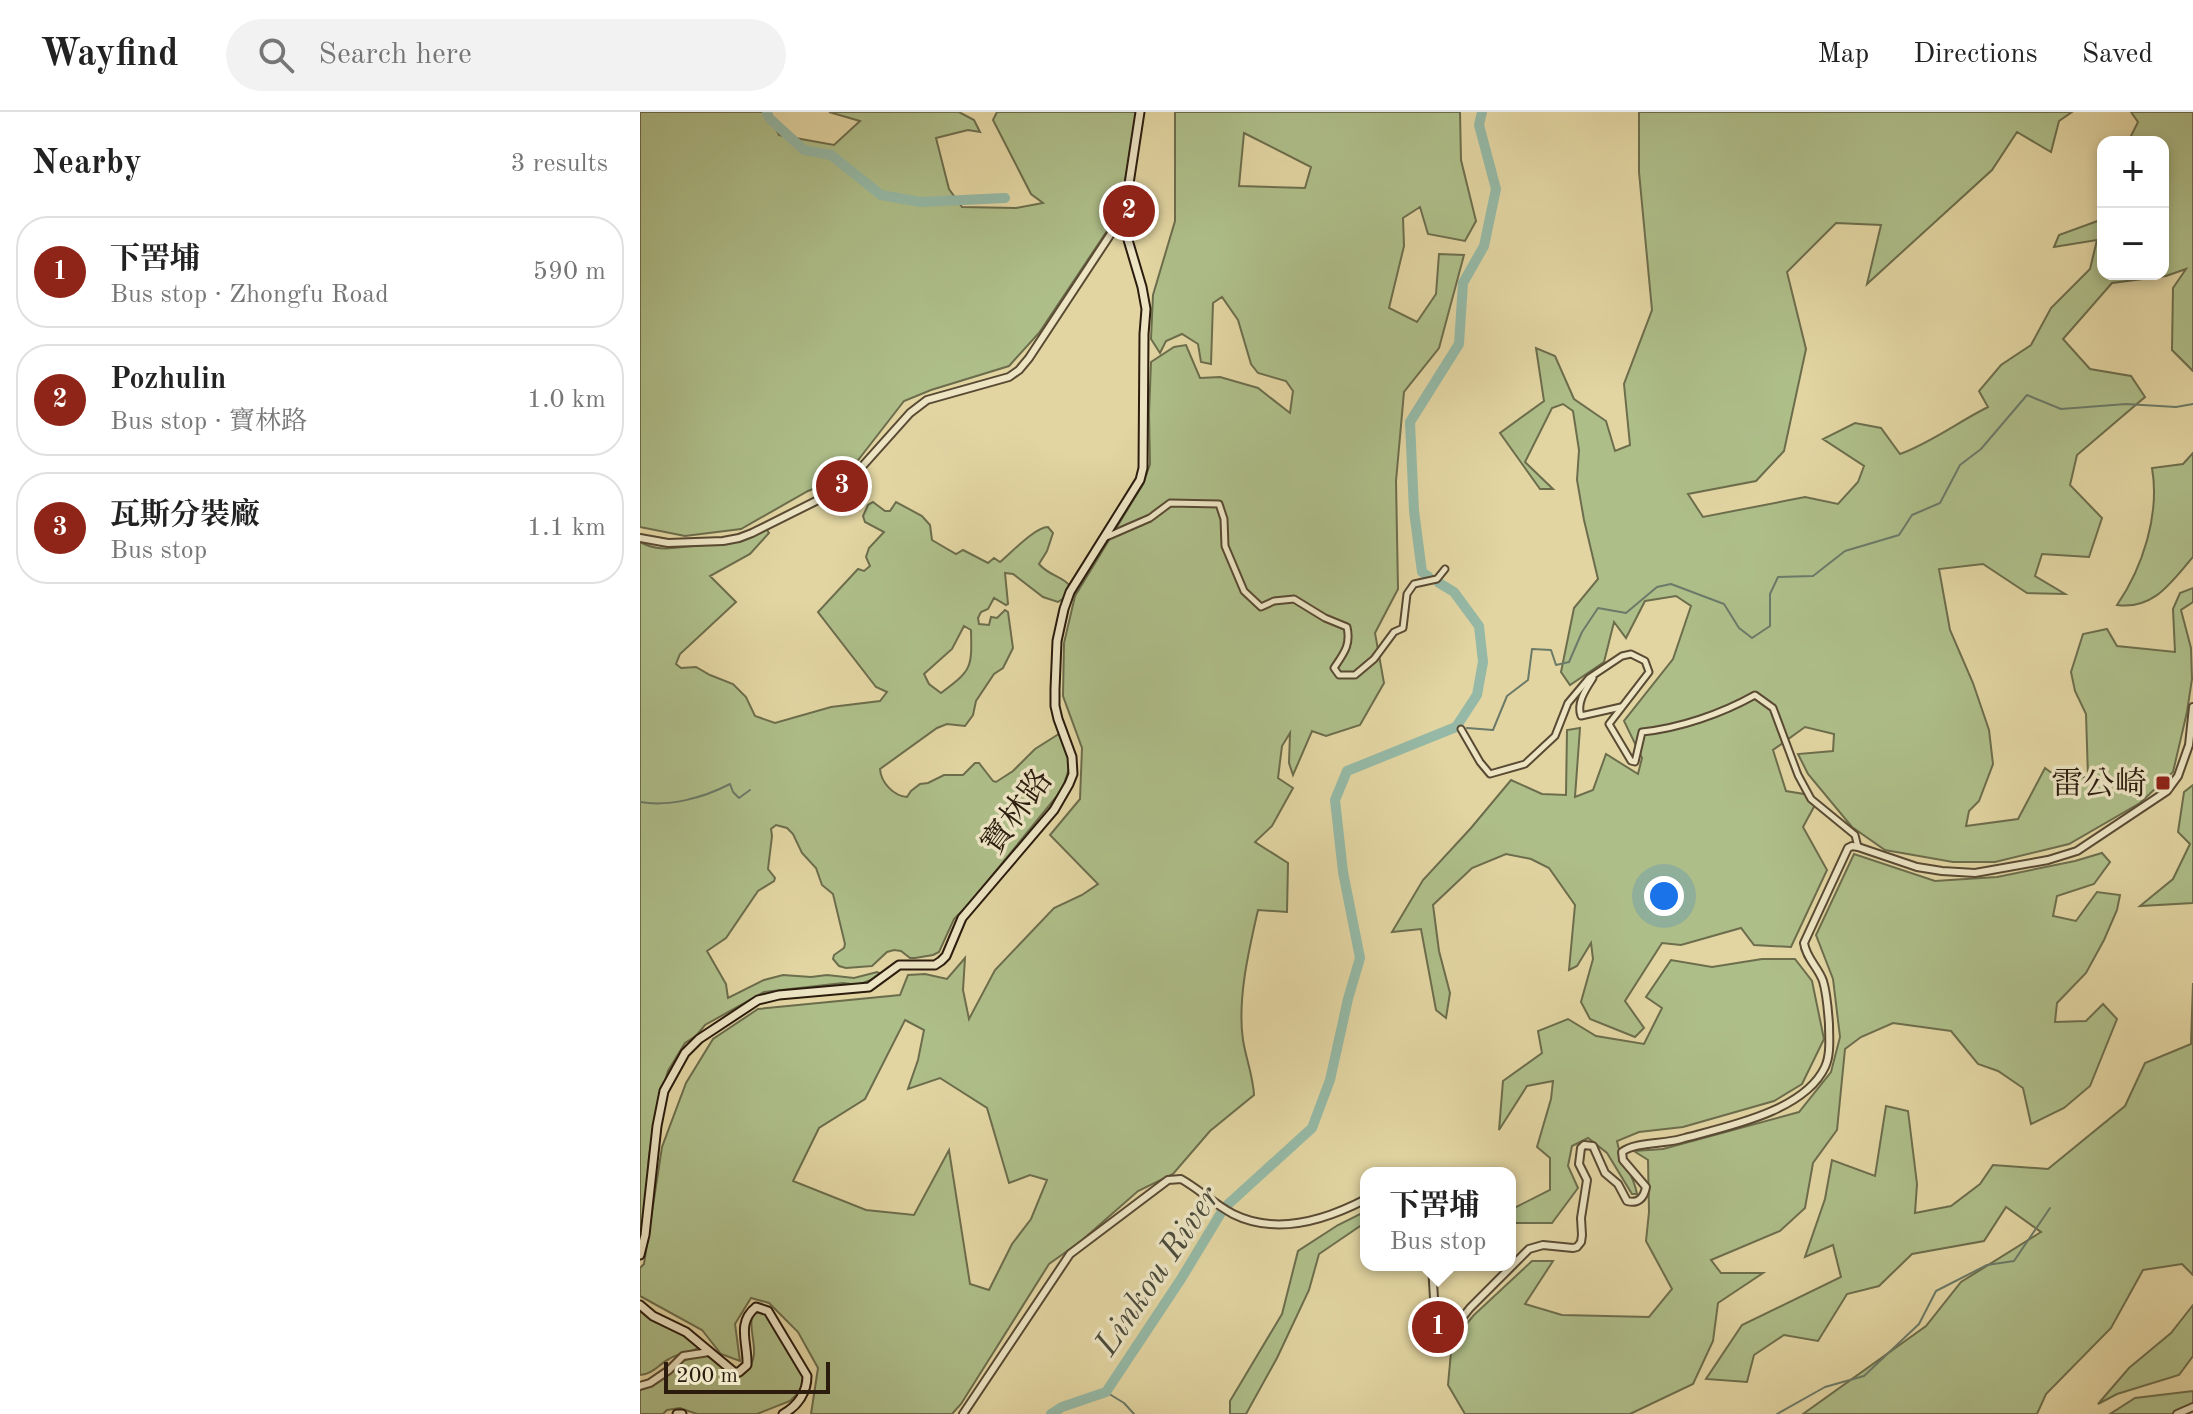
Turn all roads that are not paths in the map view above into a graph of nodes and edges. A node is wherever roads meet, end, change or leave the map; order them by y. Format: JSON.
{"nodes":[{"id":1,"x":1140,"y":112,"type":"edge"},
{"id":2,"x":1123,"y":223,"type":"junction"},
{"id":3,"x":640,"y":538,"type":"edge"},
{"id":4,"x":1103,"y":538,"type":"junction"},
{"id":5,"x":1445,"y":569,"type":"dead end"},
{"id":6,"x":1594,"y":675,"type":"junction"},
{"id":7,"x":1621,"y":706,"type":"junction"},
{"id":8,"x":2193,"y":707,"type":"edge"},
{"id":9,"x":1461,"y":729,"type":"dead end"},
{"id":10,"x":1858,"y":847,"type":"junction"},
{"id":11,"x":1360,"y":1202,"type":"edge"},
{"id":12,"x":640,"y":1255,"type":"edge"},
{"id":13,"x":1516,"y":1262,"type":"edge"},
{"id":14,"x":1432,"y":1271,"type":"edge"},
{"id":15,"x":1507,"y":1271,"type":"edge"},
{"id":16,"x":640,"y":1305,"type":"edge"},
{"id":17,"x":709,"y":1352,"type":"junction"},
{"id":18,"x":640,"y":1386,"type":"edge"},
{"id":19,"x":2193,"y":1407,"type":"edge"},
{"id":20,"x":783,"y":1414,"type":"edge"},
{"id":21,"x":963,"y":1414,"type":"edge"},
{"id":22,"x":2177,"y":1414,"type":"edge"}],
"edges":[{"from":1,"to":2,"type":"main road","name":"寶林路"},
{"from":2,"to":3,"type":"street"},
{"from":2,"to":4,"type":"main road","name":"寶林路"},
{"from":4,"to":5,"type":"street"},
{"from":4,"to":12,"type":"main road","name":"寶林路"},
{"from":6,"to":7,"type":"street"},
{"from":6,"to":7,"type":"street"},
{"from":6,"to":9,"type":"street"},
{"from":7,"to":10,"type":"street"},
{"from":8,"to":10,"type":"street"},
{"from":10,"to":13,"type":"street"},
{"from":11,"to":21,"type":"street"},
{"from":14,"to":15,"type":"street"},
{"from":16,"to":17,"type":"main road"},
{"from":17,"to":18,"type":"street"},
{"from":17,"to":20,"type":"main road"},
{"from":19,"to":22,"type":"street"}]}
